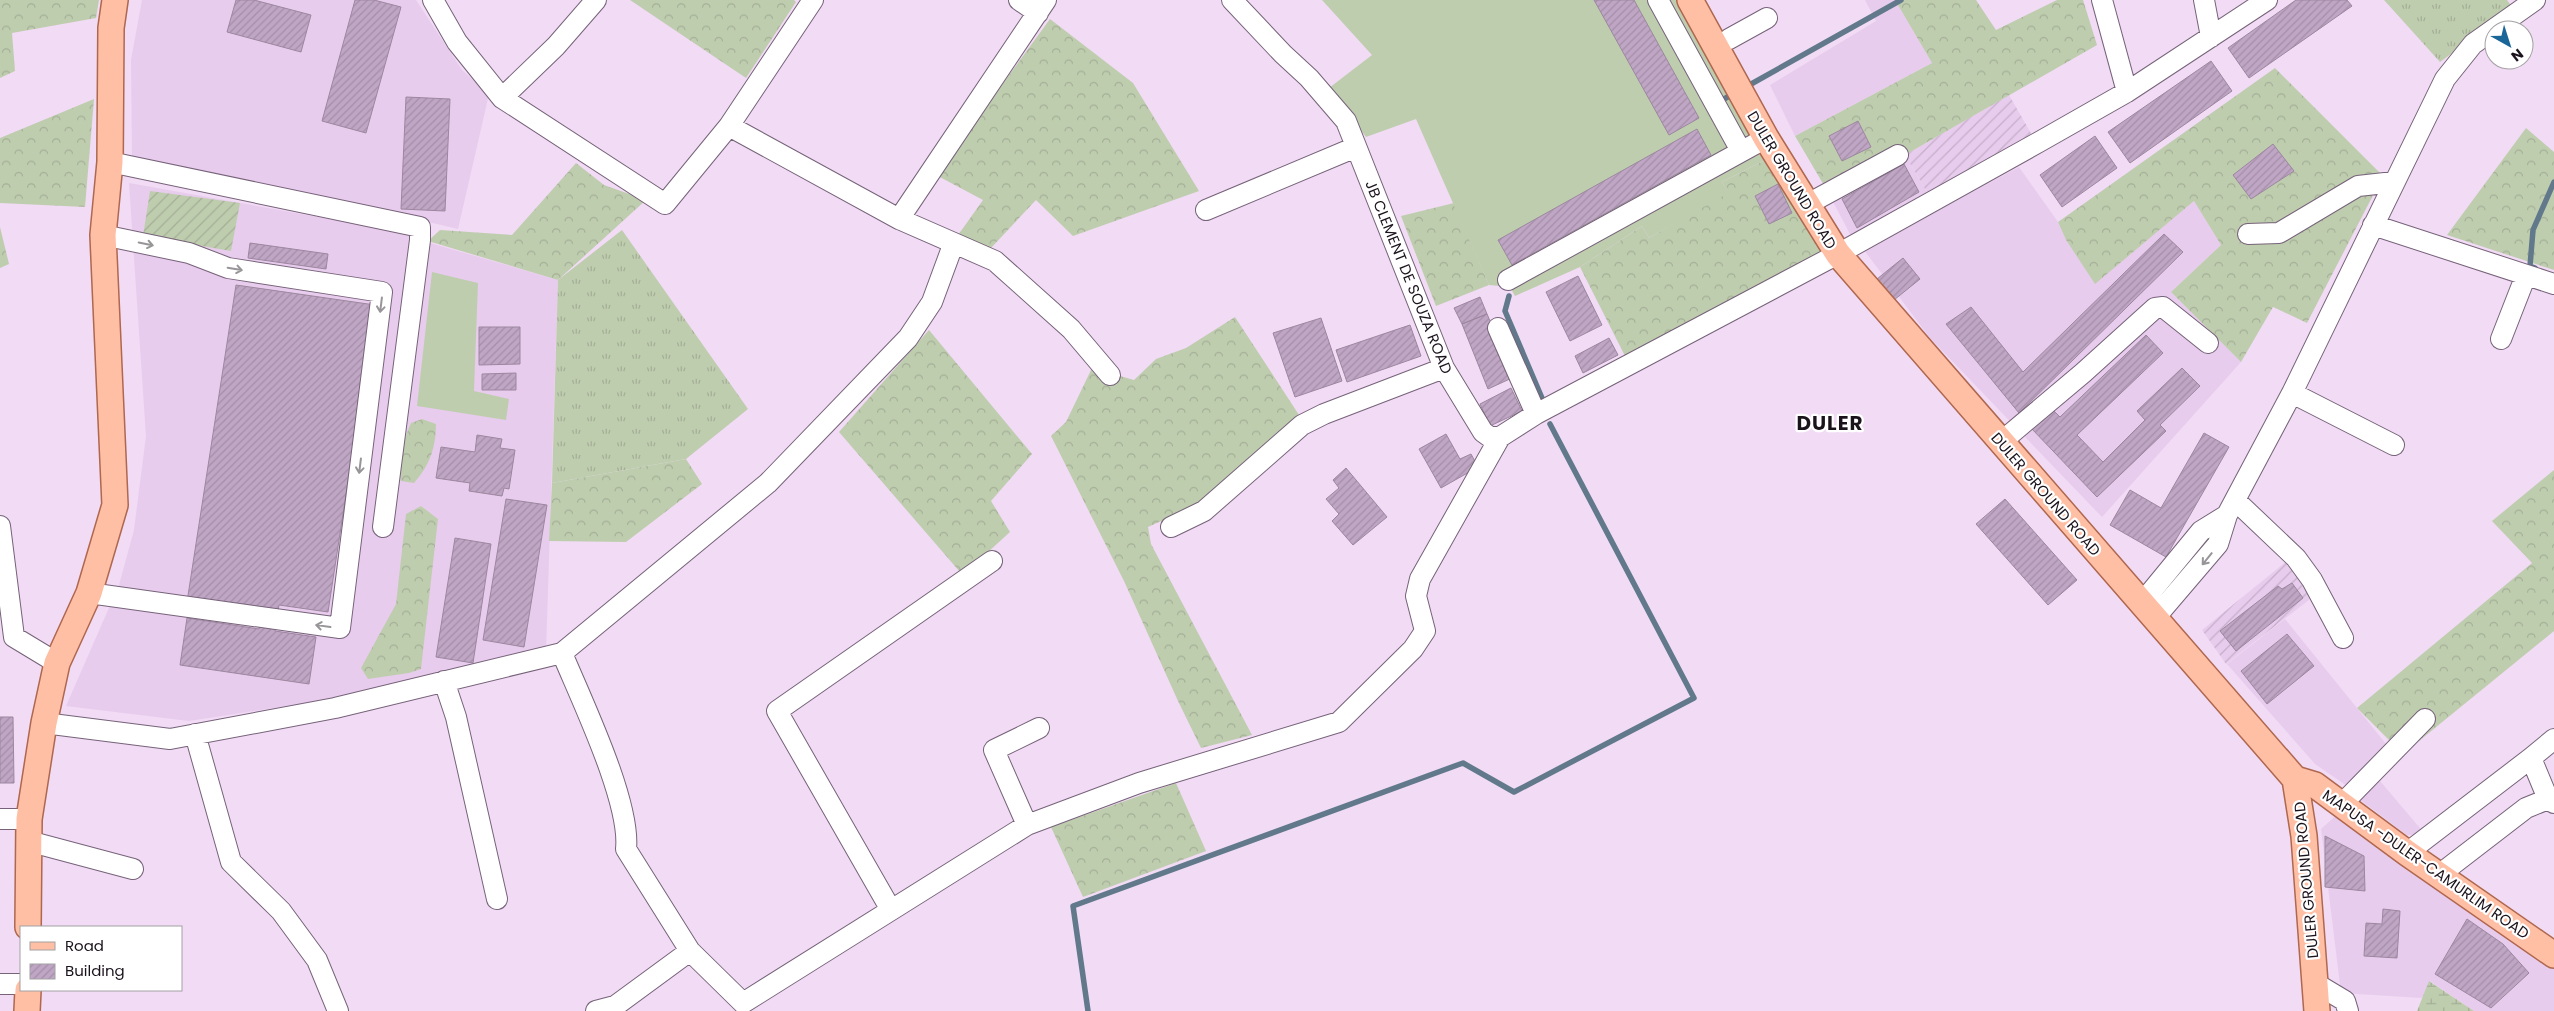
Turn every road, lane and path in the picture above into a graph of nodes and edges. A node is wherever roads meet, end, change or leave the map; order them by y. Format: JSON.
{"nodes":[{"id":1,"x":115,"y":0,"type":"edge"},
{"id":2,"x":432,"y":0,"type":"edge"},
{"id":3,"x":596,"y":0,"type":"edge"},
{"id":4,"x":813,"y":0,"type":"edge"},
{"id":5,"x":1019,"y":0,"type":"edge"},
{"id":6,"x":1232,"y":0,"type":"edge"},
{"id":7,"x":1658,"y":0,"type":"edge"},
{"id":8,"x":1690,"y":0,"type":"edge"},
{"id":9,"x":2102,"y":0,"type":"edge"},
{"id":10,"x":2204,"y":0,"type":"edge"},
{"id":11,"x":2267,"y":0,"type":"edge"},
{"id":12,"x":2535,"y":0,"type":"edge"},
{"id":13,"x":1042,"y":7,"type":"edge"},
{"id":14,"x":1767,"y":18,"type":"dead end"},
{"id":15,"x":2211,"y":37,"type":"junction"},
{"id":16,"x":1730,"y":39,"type":"dead end"},
{"id":17,"x":2127,"y":92,"type":"junction"},
{"id":18,"x":502,"y":98,"type":"junction"},
{"id":19,"x":729,"y":126,"type":"junction"},
{"id":20,"x":1766,"y":138,"type":"junction"},
{"id":21,"x":1356,"y":147,"type":"junction"},
{"id":22,"x":1741,"y":151,"type":"junction"},
{"id":23,"x":1898,"y":155,"type":"dead end"},
{"id":24,"x":110,"y":162,"type":"junction"},
{"id":25,"x":2394,"y":182,"type":"junction"},
{"id":26,"x":1806,"y":205,"type":"junction"},
{"id":27,"x":1206,"y":210,"type":"dead end"},
{"id":28,"x":899,"y":220,"type":"junction"},
{"id":29,"x":2373,"y":225,"type":"junction"},
{"id":30,"x":104,"y":234,"type":"junction"},
{"id":31,"x":2248,"y":234,"type":"dead end"},
{"id":32,"x":953,"y":245,"type":"junction"},
{"id":33,"x":1838,"y":254,"type":"junction"},
{"id":34,"x":2526,"y":275,"type":"junction"},
{"id":35,"x":1508,"y":280,"type":"dead end"},
{"id":36,"x":2554,"y":284,"type":"edge"},
{"id":37,"x":1498,"y":328,"type":"dead end"},
{"id":38,"x":2502,"y":338,"type":"dead end"},
{"id":39,"x":2208,"y":343,"type":"dead end"},
{"id":40,"x":1444,"y":368,"type":"junction"},
{"id":41,"x":1110,"y":375,"type":"dead end"},
{"id":42,"x":2292,"y":393,"type":"junction"},
{"id":43,"x":1536,"y":414,"type":"junction"},
{"id":44,"x":1500,"y":437,"type":"junction"},
{"id":45,"x":2001,"y":442,"type":"junction"},
{"id":46,"x":2394,"y":445,"type":"dead end"},
{"id":47,"x":2232,"y":508,"type":"junction"},
{"id":48,"x":0,"y":526,"type":"edge"},
{"id":49,"x":383,"y":527,"type":"dead end"},
{"id":50,"x":1171,"y":527,"type":"dead end"},
{"id":51,"x":992,"y":561,"type":"dead end"},
{"id":52,"x":89,"y":593,"type":"junction"},
{"id":53,"x":2148,"y":612,"type":"junction"},
{"id":54,"x":2343,"y":638,"type":"dead end"},
{"id":55,"x":562,"y":652,"type":"junction"},
{"id":56,"x":57,"y":663,"type":"junction"},
{"id":57,"x":444,"y":681,"type":"junction"},
{"id":58,"x":2425,"y":719,"type":"dead end"},
{"id":59,"x":44,"y":723,"type":"junction"},
{"id":60,"x":1039,"y":728,"type":"dead end"},
{"id":61,"x":195,"y":734,"type":"junction"},
{"id":62,"x":2554,"y":739,"type":"edge"},
{"id":63,"x":2531,"y":758,"type":"junction"},
{"id":64,"x":2295,"y":779,"type":"junction"},
{"id":65,"x":2551,"y":801,"type":"edge"},
{"id":66,"x":2342,"y":804,"type":"junction"},
{"id":67,"x":0,"y":819,"type":"edge"},
{"id":68,"x":1027,"y":825,"type":"junction"},
{"id":69,"x":28,"y":830,"type":"junction"},
{"id":70,"x":2407,"y":853,"type":"junction"},
{"id":71,"x":133,"y":869,"type":"dead end"},
{"id":72,"x":2439,"y":875,"type":"junction"},
{"id":73,"x":497,"y":899,"type":"dead end"},
{"id":74,"x":892,"y":910,"type":"junction"},
{"id":75,"x":28,"y":926,"type":"edge"},
{"id":76,"x":690,"y":951,"type":"junction"},
{"id":77,"x":2554,"y":955,"type":"edge"},
{"id":78,"x":2315,"y":983,"type":"junction"},
{"id":79,"x":0,"y":984,"type":"edge"},
{"id":80,"x":20,"y":984,"type":"edge"},
{"id":81,"x":28,"y":991,"type":"edge"},
{"id":82,"x":26,"y":1011,"type":"edge"},
{"id":83,"x":338,"y":1011,"type":"edge"},
{"id":84,"x":596,"y":1011,"type":"edge"},
{"id":85,"x":2316,"y":1011,"type":"edge"},
{"id":86,"x":2348,"y":1011,"type":"edge"}],
"edges":[{"from":1,"to":24,"type":"main road"},
{"from":2,"to":18,"type":"street"},
{"from":3,"to":18,"type":"street"},
{"from":4,"to":19,"type":"street"},
{"from":5,"to":13,"type":"street"},
{"from":6,"to":21,"type":"street","name":"JB CLEMENT DE SOUZA ROAD"},
{"from":7,"to":22,"type":"street"},
{"from":8,"to":20,"type":"main road","name":"DULER GROUND ROAD"},
{"from":9,"to":17,"type":"street"},
{"from":10,"to":15,"type":"street"},
{"from":11,"to":15,"type":"street"},
{"from":12,"to":25,"type":"street"},
{"from":13,"to":28,"type":"street"},
{"from":14,"to":16,"type":"street"},
{"from":15,"to":17,"type":"street"},
{"from":17,"to":33,"type":"street"},
{"from":18,"to":19,"type":"street"},
{"from":19,"to":28,"type":"street"},
{"from":20,"to":22,"type":"street"},
{"from":20,"to":26,"type":"main road","name":"DULER GROUND ROAD"},
{"from":21,"to":27,"type":"street"},
{"from":21,"to":40,"type":"street","name":"JB CLEMENT DE SOUZA ROAD"},
{"from":22,"to":35,"type":"street"},
{"from":23,"to":26,"type":"street"},
{"from":24,"to":30,"type":"main road"},
{"from":24,"to":49,"type":"street"},
{"from":25,"to":29,"type":"street"},
{"from":25,"to":31,"type":"street"},
{"from":26,"to":33,"type":"main road","name":"DULER GROUND ROAD"},
{"from":28,"to":32,"type":"street"},
{"from":29,"to":34,"type":"street"},
{"from":29,"to":42,"type":"street"},
{"from":30,"to":52,"type":"main road"},
{"from":30,"to":52,"type":"street","one_way":true},
{"from":32,"to":41,"type":"street"},
{"from":32,"to":55,"type":"street"},
{"from":33,"to":43,"type":"street"},
{"from":33,"to":45,"type":"main road","name":"DULER GROUND ROAD"},
{"from":34,"to":36,"type":"street"},
{"from":34,"to":38,"type":"street"},
{"from":37,"to":43,"type":"street"},
{"from":39,"to":45,"type":"street"},
{"from":40,"to":44,"type":"street","name":"JB CLEMENT DE SOUZA ROAD"},
{"from":40,"to":50,"type":"street"},
{"from":42,"to":46,"type":"street"},
{"from":42,"to":47,"type":"street"},
{"from":43,"to":44,"type":"street"},
{"from":44,"to":68,"type":"street"},
{"from":45,"to":53,"type":"main road","name":"DULER GROUND ROAD"},
{"from":47,"to":53,"type":"street"},
{"from":47,"to":54,"type":"street"},
{"from":48,"to":56,"type":"street"},
{"from":51,"to":74,"type":"street"},
{"from":52,"to":56,"type":"main road"},
{"from":53,"to":64,"type":"main road","name":"DULER GROUND ROAD"},
{"from":55,"to":57,"type":"street"},
{"from":55,"to":76,"type":"street"},
{"from":56,"to":59,"type":"main road"},
{"from":57,"to":61,"type":"street"},
{"from":57,"to":73,"type":"street"},
{"from":58,"to":66,"type":"street"},
{"from":59,"to":61,"type":"street"},
{"from":59,"to":69,"type":"main road"},
{"from":60,"to":68,"type":"street"},
{"from":61,"to":83,"type":"street"},
{"from":62,"to":63,"type":"street"},
{"from":63,"to":65,"type":"street"},
{"from":63,"to":70,"type":"street"},
{"from":64,"to":66,"type":"main road","name":"MAPUSA -DULER-CAMURLIM ROAD"},
{"from":64,"to":78,"type":"main road","name":"DULER GROUND ROAD"},
{"from":65,"to":72,"type":"street"},
{"from":66,"to":70,"type":"main road","name":"MAPUSA -DULER-CAMURLIM ROAD"},
{"from":67,"to":69,"type":"street"},
{"from":68,"to":74,"type":"street"},
{"from":69,"to":71,"type":"street"},
{"from":69,"to":75,"type":"main road"},
{"from":70,"to":72,"type":"main road","name":"MAPUSA -DULER-CAMURLIM ROAD"},
{"from":72,"to":77,"type":"main road","name":"MAPUSA -DULER-CAMURLIM ROAD"},
{"from":74,"to":76,"type":"street"},
{"from":76,"to":84,"type":"street"},
{"from":78,"to":85,"type":"main road","name":"DULER GROUND ROAD"},
{"from":78,"to":86,"type":"street"},
{"from":79,"to":80,"type":"street"},
{"from":81,"to":82,"type":"main road"}]}
